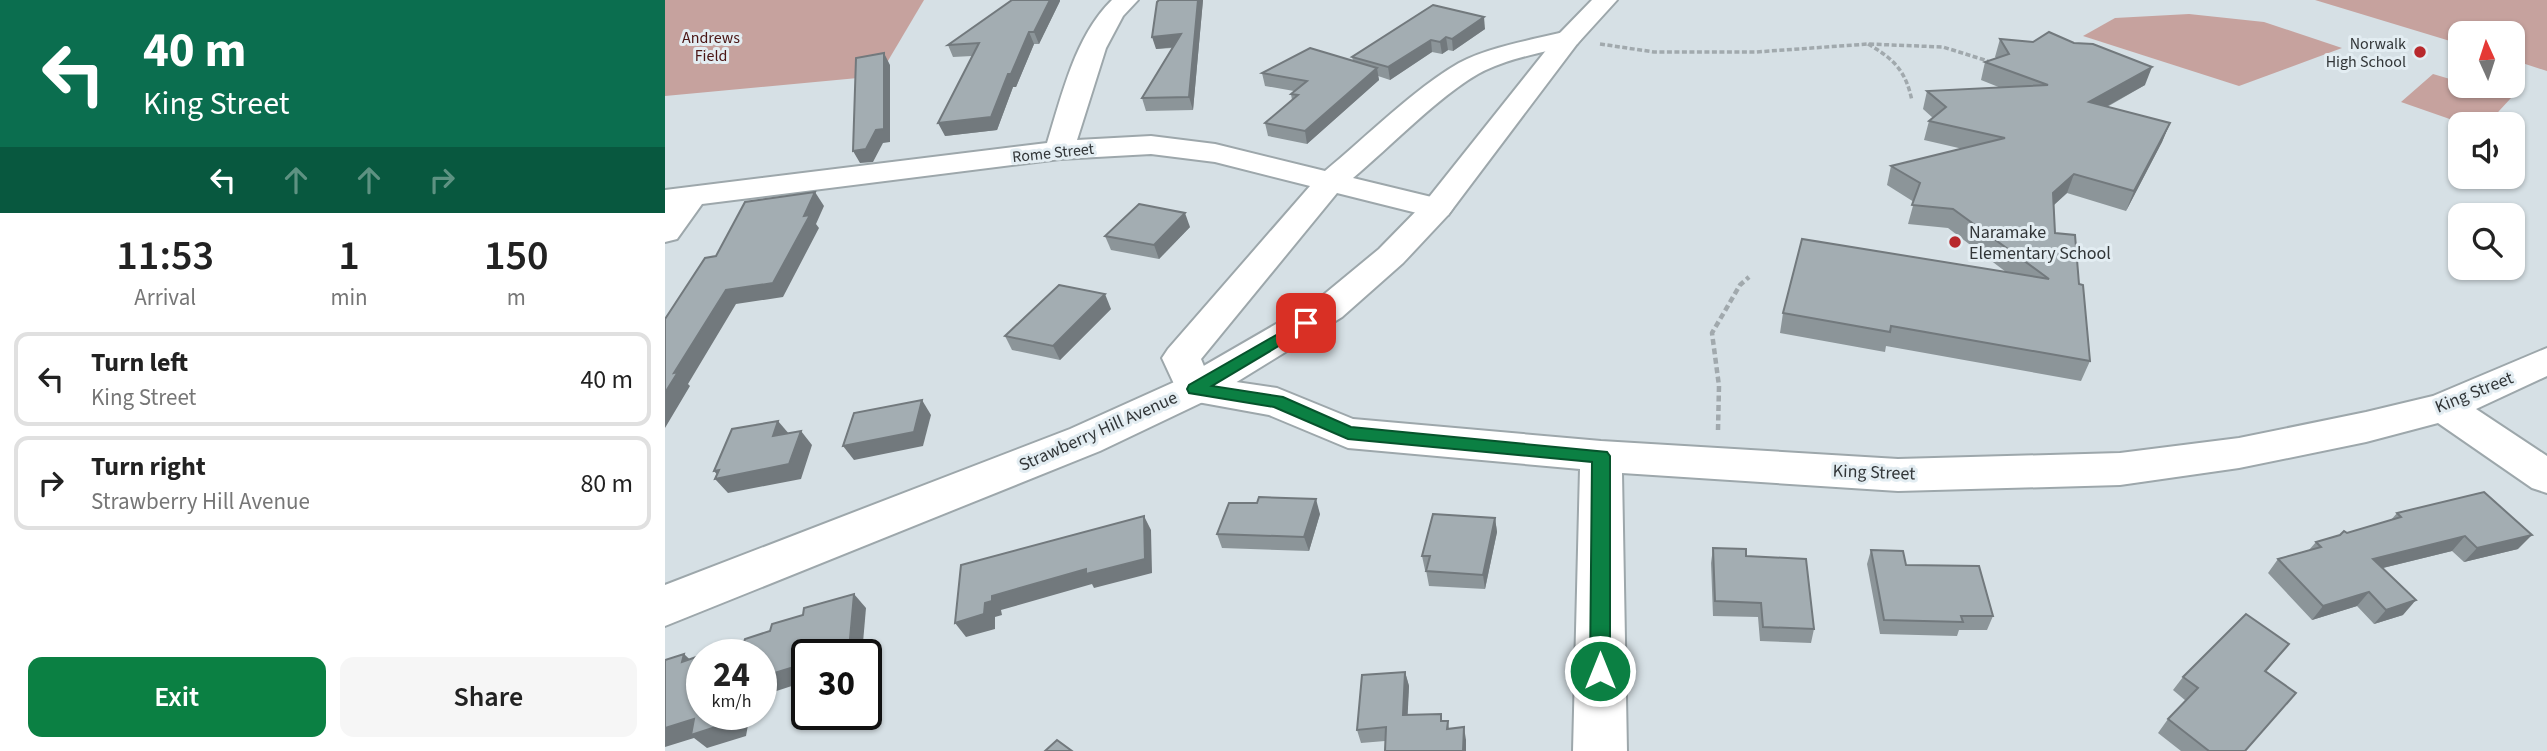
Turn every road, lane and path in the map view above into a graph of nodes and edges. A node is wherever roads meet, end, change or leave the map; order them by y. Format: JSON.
{"nodes":[{"id":1,"x":1126,"y":0,"type":"edge"},
{"id":2,"x":1605,"y":0,"type":"edge"},
{"id":3,"x":1568,"y":39,"type":"junction"},
{"id":4,"x":1868,"y":44,"type":"junction"},
{"id":5,"x":1988,"y":61,"type":"edge"},
{"id":6,"x":1912,"y":101,"type":"dead end"},
{"id":7,"x":1060,"y":150,"type":"junction"},
{"id":8,"x":1329,"y":183,"type":"junction"},
{"id":9,"x":678,"y":197,"type":"edge"},
{"id":10,"x":1437,"y":208,"type":"junction"},
{"id":11,"x":665,"y":232,"type":"edge"},
{"id":12,"x":1749,"y":277,"type":"dead end"},
{"id":13,"x":2547,"y":361,"type":"edge"},
{"id":14,"x":1195,"y":389,"type":"junction"},
{"id":15,"x":2444,"y":407,"type":"junction"},
{"id":16,"x":1718,"y":438,"type":"dead end"},
{"id":17,"x":1601,"y":456,"type":"junction"},
{"id":18,"x":2547,"y":477,"type":"edge"},
{"id":19,"x":665,"y":606,"type":"edge"},
{"id":20,"x":1600,"y":751,"type":"edge"}],
"edges":[{"from":1,"to":7,"type":"street"},
{"from":2,"to":3,"type":"street","name":"Strawberry Hill Avenue"},
{"from":3,"to":4,"type":"path"},
{"from":3,"to":8,"type":"street"},
{"from":3,"to":10,"type":"street","name":"Strawberry Hill Avenue"},
{"from":4,"to":5,"type":"path"},
{"from":4,"to":6,"type":"path"},
{"from":7,"to":8,"type":"street","name":"Rome Street"},
{"from":7,"to":9,"type":"street","name":"Rome Street"},
{"from":8,"to":10,"type":"street","name":"Rome Street"},
{"from":8,"to":14,"type":"street"},
{"from":9,"to":11,"type":"street"},
{"from":10,"to":14,"type":"street","name":"Strawberry Hill Avenue"},
{"from":12,"to":16,"type":"path"},
{"from":13,"to":15,"type":"street","name":"King Street"},
{"from":14,"to":17,"type":"street","name":"King Street"},
{"from":14,"to":19,"type":"street","name":"Strawberry Hill Avenue"},
{"from":15,"to":17,"type":"street","name":"King Street"},
{"from":15,"to":18,"type":"street"},
{"from":17,"to":20,"type":"street"}]}
